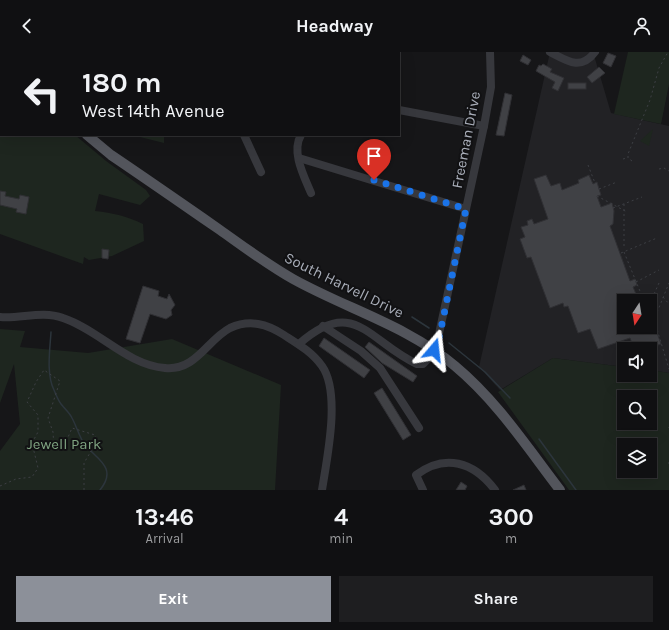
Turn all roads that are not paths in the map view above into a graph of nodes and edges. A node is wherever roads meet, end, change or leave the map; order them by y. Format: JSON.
{"nodes":[{"id":1,"x":490,"y":52,"type":"edge"},
{"id":2,"x":550,"y":52,"type":"edge"},
{"id":3,"x":595,"y":52,"type":"edge"},
{"id":4,"x":400,"y":110,"type":"edge"},
{"id":5,"x":484,"y":126,"type":"junction"},
{"id":6,"x":88,"y":136,"type":"edge"},
{"id":7,"x":244,"y":136,"type":"edge"},
{"id":8,"x":301,"y":136,"type":"edge"},
{"id":9,"x":299,"y":158,"type":"junction"},
{"id":10,"x":260,"y":172,"type":"dead end"},
{"id":11,"x":311,"y":193,"type":"dead end"},
{"id":12,"x":466,"y":209,"type":"junction"},
{"id":13,"x":0,"y":317,"type":"edge"},
{"id":14,"x":323,"y":326,"type":"junction"},
{"id":15,"x":299,"y":344,"type":"junction"},
{"id":16,"x":434,"y":350,"type":"junction"},
{"id":17,"x":419,"y":428,"type":"dead end"},
{"id":18,"x":322,"y":490,"type":"edge"},
{"id":19,"x":423,"y":490,"type":"edge"},
{"id":20,"x":495,"y":490,"type":"edge"},
{"id":21,"x":560,"y":490,"type":"edge"}],
"edges":[{"from":1,"to":5,"type":"street","name":"Freeman Drive"},
{"from":2,"to":3,"type":"street"},
{"from":4,"to":5,"type":"street"},
{"from":5,"to":12,"type":"street","name":"Freeman Drive"},
{"from":6,"to":16,"type":"main road","name":"South Harvell Drive"},
{"from":7,"to":10,"type":"street"},
{"from":8,"to":9,"type":"street"},
{"from":9,"to":11,"type":"street"},
{"from":9,"to":12,"type":"street"},
{"from":12,"to":16,"type":"street","name":"Freeman Drive"},
{"from":13,"to":15,"type":"street"},
{"from":14,"to":15,"type":"street"},
{"from":14,"to":16,"type":"street"},
{"from":14,"to":17,"type":"street"},
{"from":15,"to":18,"type":"street"},
{"from":16,"to":21,"type":"main road","name":"South Harvell Drive"},
{"from":19,"to":20,"type":"street"}]}
